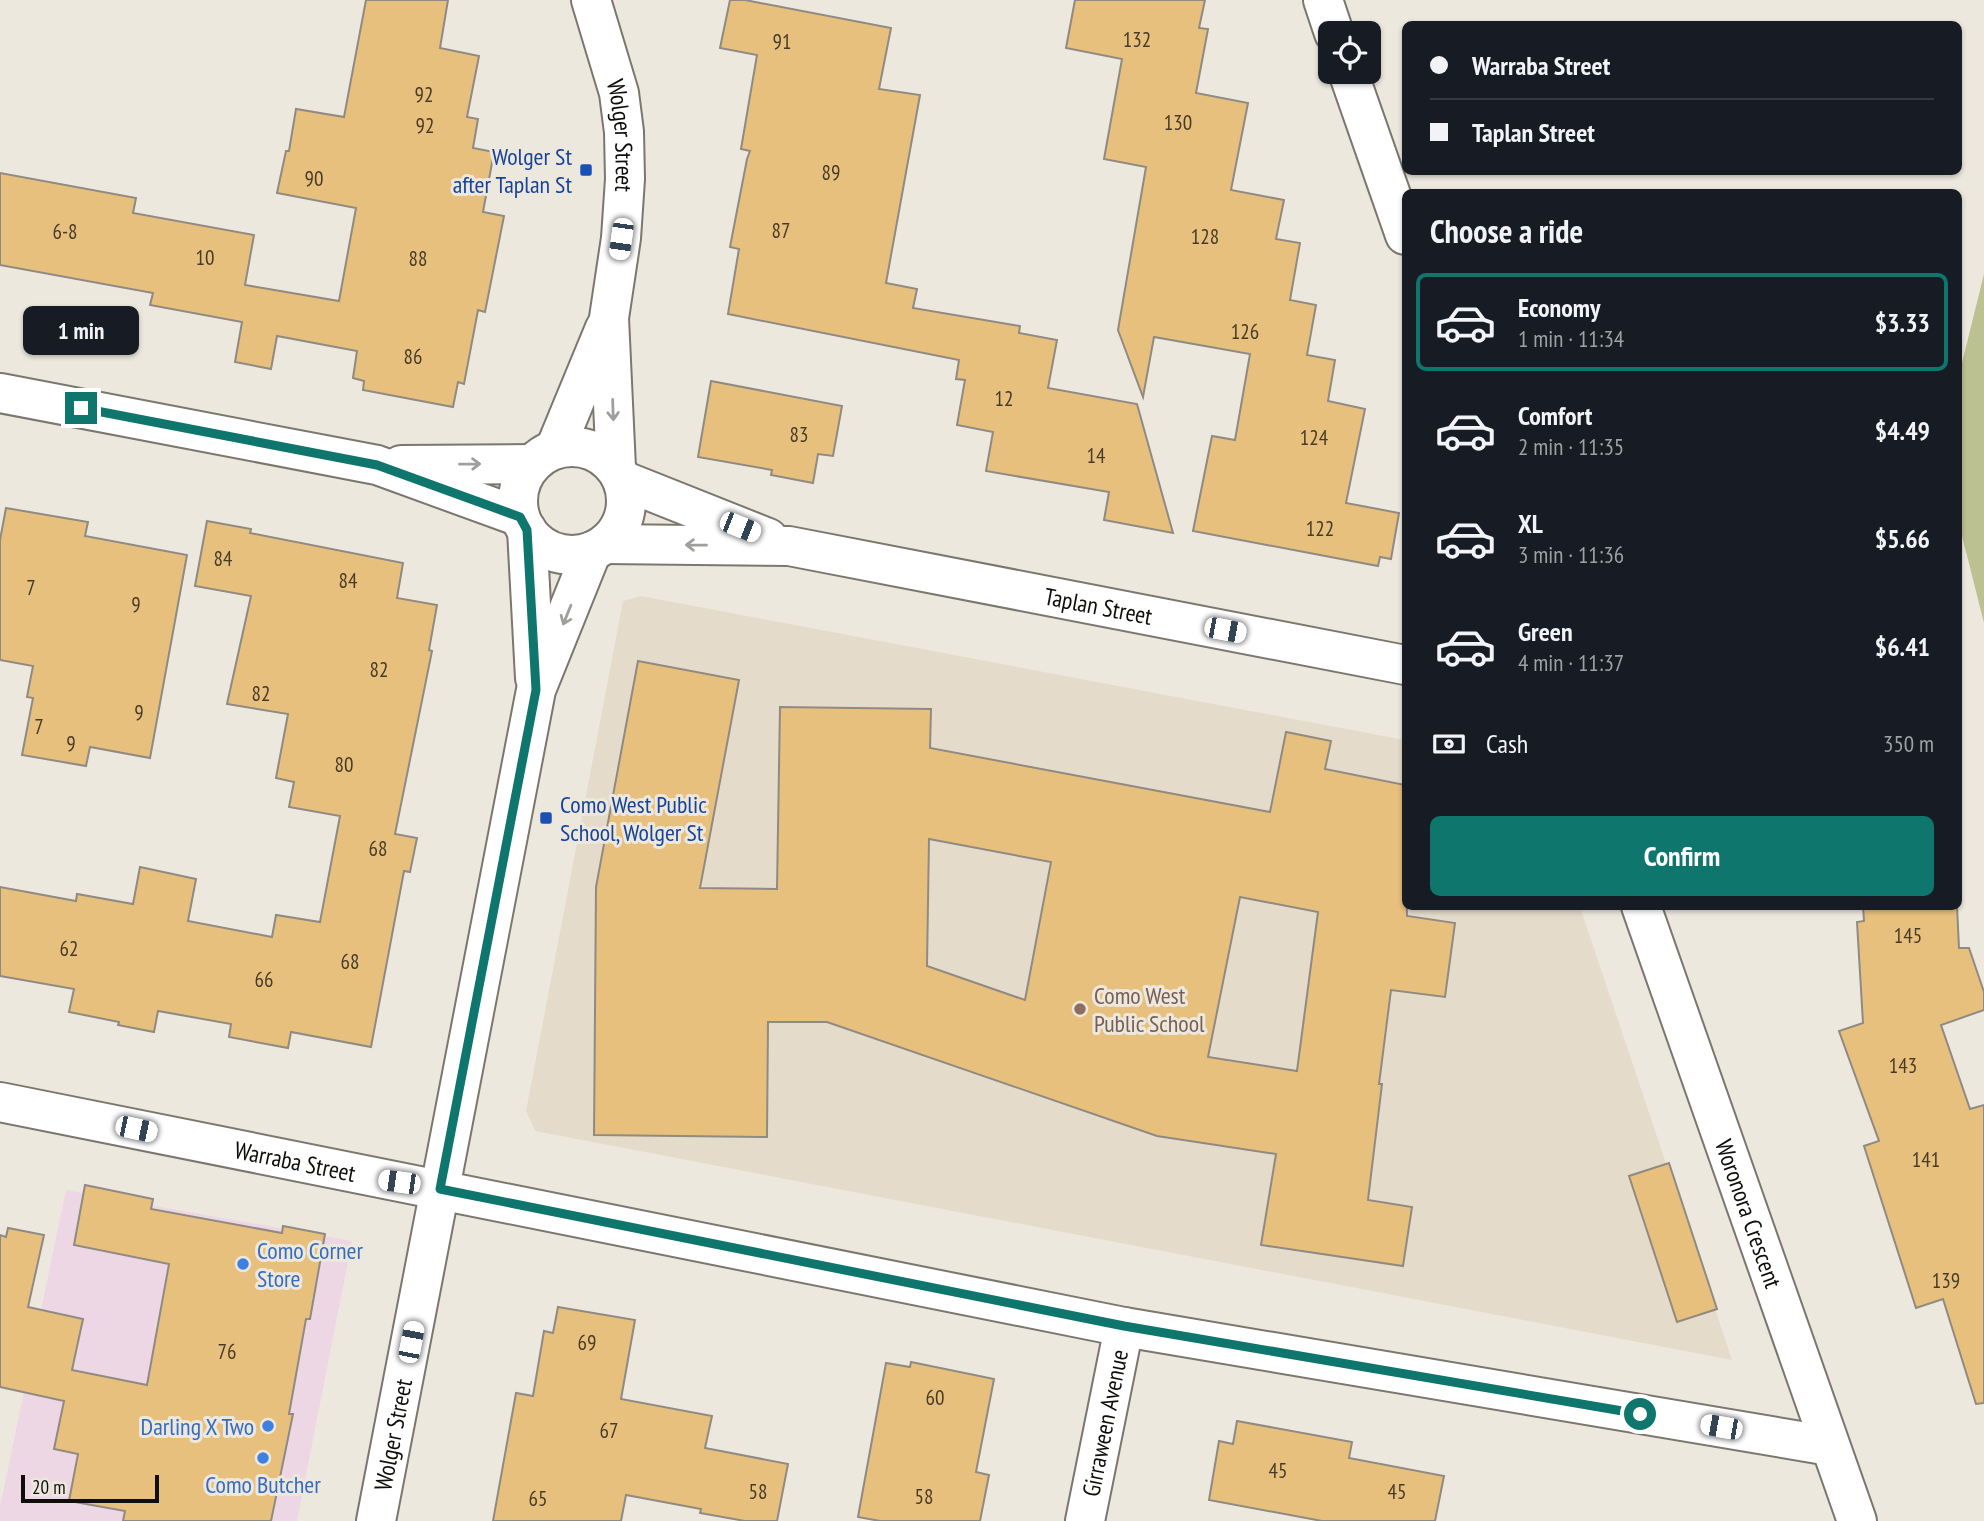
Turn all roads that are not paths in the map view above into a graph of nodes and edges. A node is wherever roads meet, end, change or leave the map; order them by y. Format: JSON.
{"nodes":[{"id":1,"x":591,"y":0,"type":"edge"},
{"id":2,"x":1323,"y":0,"type":"edge"},
{"id":3,"x":1331,"y":21,"type":"edge"},
{"id":4,"x":1352,"y":84,"type":"edge"},
{"id":5,"x":1402,"y":226,"type":"edge"},
{"id":6,"x":609,"y":318,"type":"junction"},
{"id":7,"x":0,"y":393,"type":"edge"},
{"id":8,"x":543,"y":456,"type":"junction"},
{"id":9,"x":377,"y":465,"type":"junction"},
{"id":10,"x":619,"y":474,"type":"junction"},
{"id":11,"x":524,"y":524,"type":"junction"},
{"id":12,"x":789,"y":546,"type":"junction"},
{"id":13,"x":599,"y":548,"type":"junction"},
{"id":14,"x":1402,"y":664,"type":"edge"},
{"id":15,"x":536,"y":690,"type":"junction"},
{"id":16,"x":1642,"y":910,"type":"edge"},
{"id":17,"x":0,"y":1102,"type":"edge"},
{"id":18,"x":440,"y":1189,"type":"junction"},
{"id":19,"x":1124,"y":1326,"type":"junction"},
{"id":20,"x":1830,"y":1446,"type":"junction"},
{"id":21,"x":376,"y":1521,"type":"edge"},
{"id":22,"x":1085,"y":1521,"type":"edge"},
{"id":23,"x":1857,"y":1521,"type":"edge"}],
"edges":[{"from":1,"to":6,"type":"street","name":"Wolger Street"},
{"from":2,"to":3,"type":"street"},
{"from":4,"to":5,"type":"street"},
{"from":6,"to":8,"type":"street","name":"Wolger Street"},
{"from":6,"to":10,"type":"street","name":"Wolger Street","one_way":true},
{"from":7,"to":9,"type":"street"},
{"from":9,"to":8,"type":"street","one_way":true},
{"from":8,"to":10,"type":"street"},
{"from":8,"to":11,"type":"street"},
{"from":9,"to":11,"type":"street"},
{"from":10,"to":12,"type":"street","name":"Taplan Street"},
{"from":10,"to":13,"type":"street"},
{"from":11,"to":13,"type":"street"},
{"from":11,"to":15,"type":"street","name":"Wolger Street"},
{"from":12,"to":13,"type":"street","name":"Taplan Street","one_way":true},
{"from":12,"to":14,"type":"street","name":"Taplan Street"},
{"from":13,"to":15,"type":"street","name":"Wolger Street","one_way":true},
{"from":15,"to":18,"type":"street","name":"Wolger Street"},
{"from":16,"to":20,"type":"street","name":"Woronora Crescent"},
{"from":17,"to":18,"type":"street","name":"Warraba Street"},
{"from":18,"to":19,"type":"street","name":"Warraba Street"},
{"from":18,"to":21,"type":"street","name":"Wolger Street"},
{"from":19,"to":20,"type":"street","name":"Warraba Street"},
{"from":19,"to":22,"type":"street","name":"Girraween Avenue"},
{"from":20,"to":23,"type":"street","name":"Woronora Crescent"}]}
